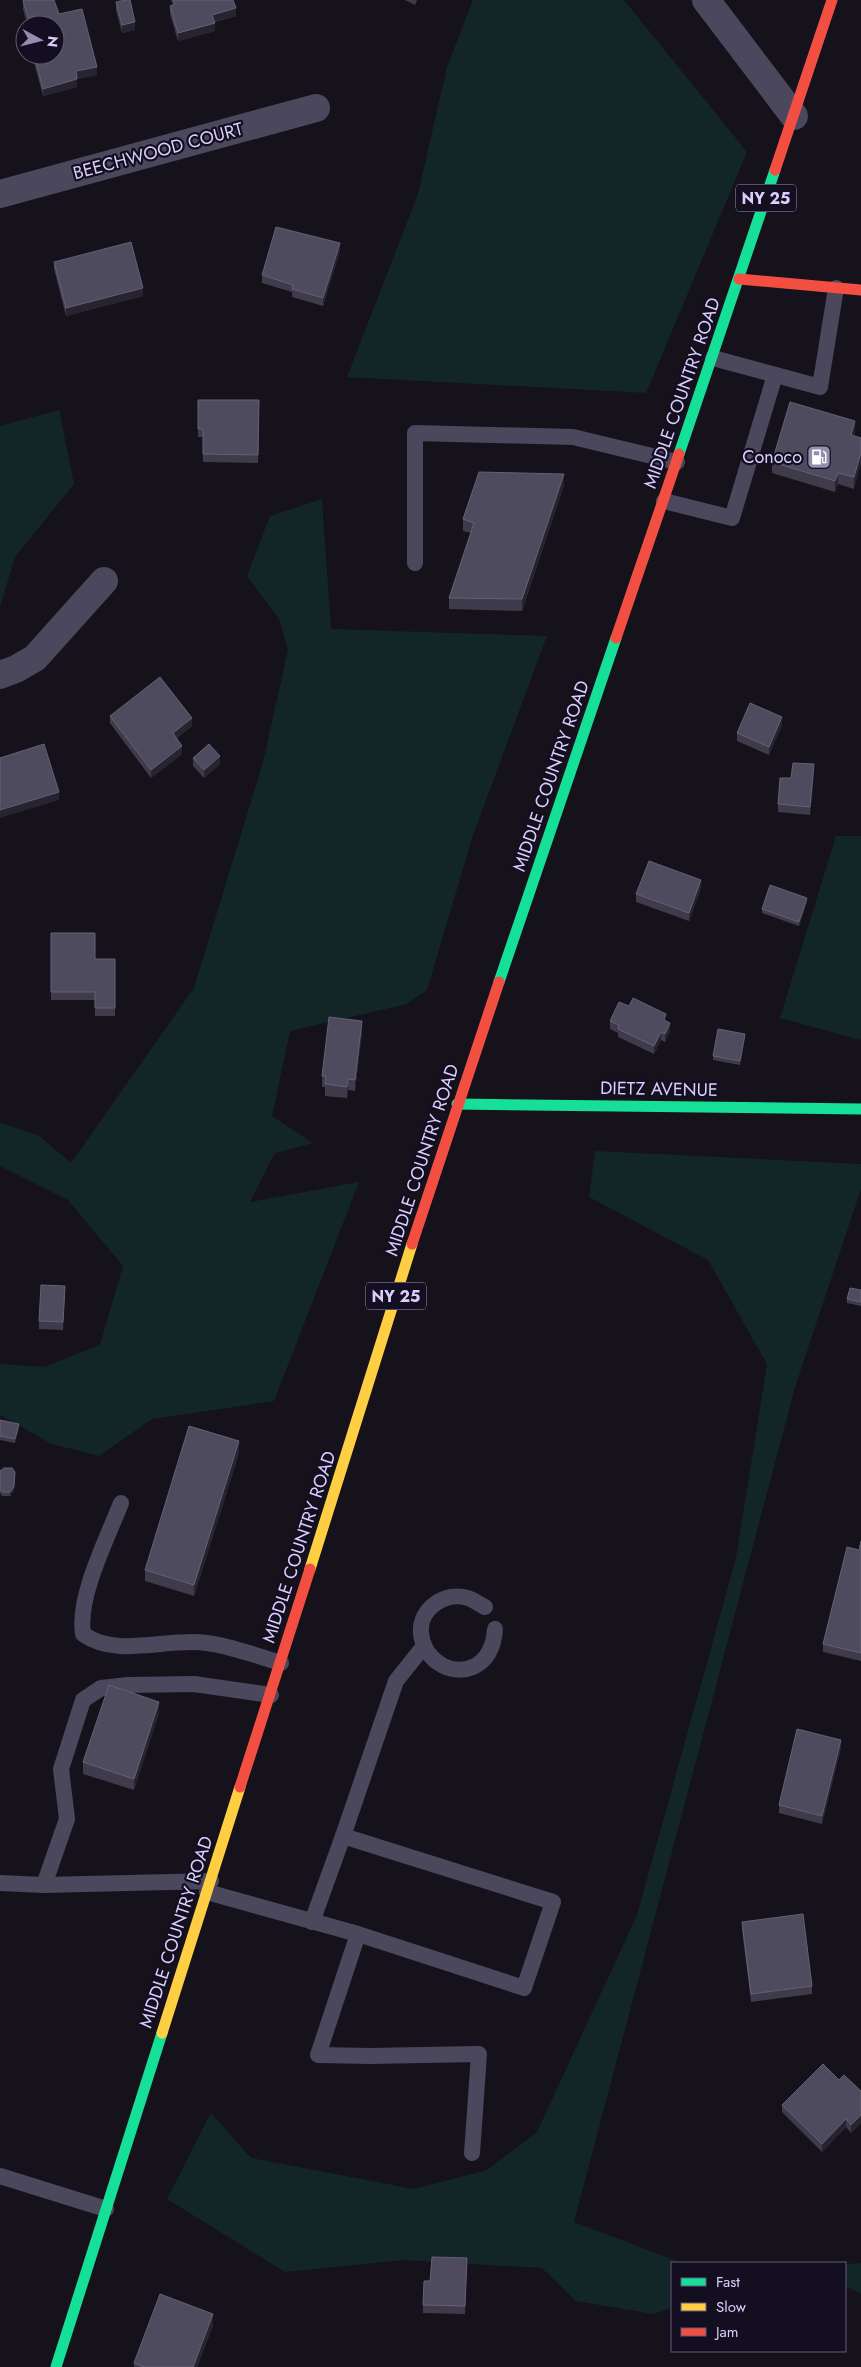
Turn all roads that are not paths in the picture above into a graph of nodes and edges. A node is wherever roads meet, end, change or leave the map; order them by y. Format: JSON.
{"nodes":[{"id":1,"x":706,"y":0,"type":"edge"},
{"id":2,"x":832,"y":0,"type":"edge"},
{"id":3,"x":316,"y":108,"type":"dead end"},
{"id":4,"x":794,"y":116,"type":"junction"},
{"id":5,"x":0,"y":194,"type":"edge"},
{"id":6,"x":739,"y":279,"type":"junction"},
{"id":7,"x":836,"y":288,"type":"junction"},
{"id":8,"x":861,"y":290,"type":"edge"},
{"id":9,"x":713,"y":358,"type":"junction"},
{"id":10,"x":775,"y":374,"type":"junction"},
{"id":11,"x":676,"y":462,"type":"junction"},
{"id":12,"x":664,"y":501,"type":"junction"},
{"id":13,"x":415,"y":563,"type":"dead end"},
{"id":14,"x":104,"y":581,"type":"dead end"},
{"id":15,"x":0,"y":675,"type":"edge"},
{"id":16,"x":457,"y":1104,"type":"junction"},
{"id":17,"x":861,"y":1109,"type":"edge"},
{"id":18,"x":121,"y":1503,"type":"dead end"},
{"id":19,"x":485,"y":1607,"type":"dead end"},
{"id":20,"x":495,"y":1629,"type":"dead end"},
{"id":21,"x":424,"y":1646,"type":"junction"},
{"id":22,"x":281,"y":1663,"type":"junction"},
{"id":23,"x":271,"y":1695,"type":"junction"},
{"id":24,"x":343,"y":1836,"type":"junction"},
{"id":25,"x":0,"y":1883,"type":"edge"},
{"id":26,"x":44,"y":1885,"type":"junction"},
{"id":27,"x":209,"y":1887,"type":"junction"},
{"id":28,"x":312,"y":1922,"type":"junction"},
{"id":29,"x":358,"y":1934,"type":"junction"},
{"id":30,"x":472,"y":2153,"type":"dead end"},
{"id":31,"x":0,"y":2176,"type":"edge"},
{"id":32,"x":106,"y":2209,"type":"junction"},
{"id":33,"x":56,"y":2367,"type":"edge"}],
"edges":[{"from":1,"to":4,"type":"street"},
{"from":2,"to":4,"type":"main road","name":"MIDDLE COUNTRY ROAD","number":"NY 25"},
{"from":3,"to":5,"type":"street","name":"BEECHWOOD COURT"},
{"from":4,"to":6,"type":"main road","name":"MIDDLE COUNTRY ROAD","number":"NY 25"},
{"from":6,"to":7,"type":"main road"},
{"from":6,"to":9,"type":"main road","name":"MIDDLE COUNTRY ROAD","number":"NY 25"},
{"from":7,"to":8,"type":"main road"},
{"from":7,"to":10,"type":"lane"},
{"from":9,"to":10,"type":"lane"},
{"from":9,"to":11,"type":"main road","name":"MIDDLE COUNTRY ROAD","number":"NY 25"},
{"from":10,"to":12,"type":"lane"},
{"from":11,"to":12,"type":"main road","name":"MIDDLE COUNTRY ROAD","number":"NY 25"},
{"from":11,"to":13,"type":"lane"},
{"from":12,"to":16,"type":"main road","name":"MIDDLE COUNTRY ROAD","number":"NY 25"},
{"from":14,"to":15,"type":"street"},
{"from":16,"to":17,"type":"main road","name":"DIETZ AVENUE"},
{"from":16,"to":22,"type":"main road","name":"MIDDLE COUNTRY ROAD","number":"NY 25"},
{"from":18,"to":22,"type":"lane"},
{"from":19,"to":21,"type":"lane"},
{"from":20,"to":21,"type":"lane"},
{"from":21,"to":24,"type":"lane"},
{"from":22,"to":23,"type":"main road","name":"MIDDLE COUNTRY ROAD","number":"NY 25"},
{"from":23,"to":26,"type":"lane"},
{"from":23,"to":27,"type":"main road","name":"MIDDLE COUNTRY ROAD","number":"NY 25"},
{"from":24,"to":28,"type":"lane"},
{"from":24,"to":29,"type":"lane"},
{"from":25,"to":26,"type":"lane"},
{"from":26,"to":27,"type":"lane"},
{"from":27,"to":28,"type":"lane"},
{"from":27,"to":32,"type":"main road","name":"MIDDLE COUNTRY ROAD","number":"NY 25"},
{"from":28,"to":29,"type":"lane"},
{"from":29,"to":30,"type":"lane"},
{"from":31,"to":32,"type":"lane"},
{"from":32,"to":33,"type":"main road","name":"MIDDLE COUNTRY ROAD","number":"NY 25"}]}
